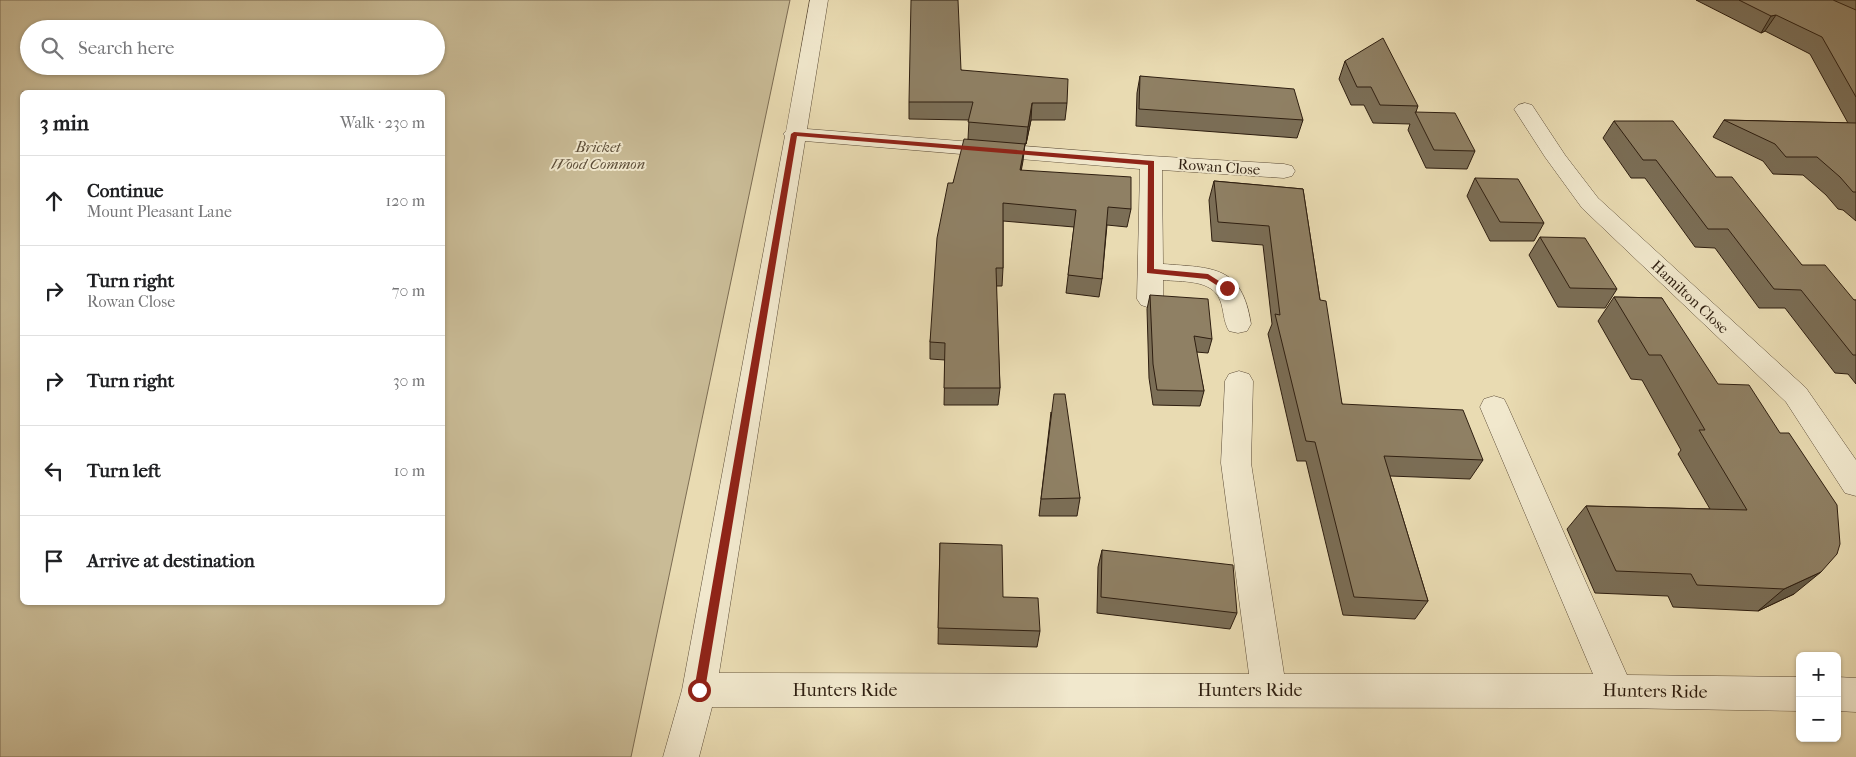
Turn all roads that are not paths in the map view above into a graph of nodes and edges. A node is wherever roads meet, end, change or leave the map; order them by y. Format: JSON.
{"nodes":[{"id":1,"x":819,"y":0,"type":"edge"},
{"id":2,"x":1525,"y":109,"type":"dead end"},
{"id":3,"x":794,"y":134,"type":"junction"},
{"id":4,"x":1151,"y":163,"type":"junction"},
{"id":5,"x":1284,"y":172,"type":"dead end"},
{"id":6,"x":1150,"y":272,"type":"junction"},
{"id":7,"x":1150,"y":298,"type":"edge"},
{"id":8,"x":1238,"y":324,"type":"dead end"},
{"id":9,"x":1239,"y":381,"type":"dead end"},
{"id":10,"x":1494,"y":407,"type":"dead end"},
{"id":11,"x":1856,"y":484,"type":"edge"},
{"id":12,"x":699,"y":690,"type":"junction"},
{"id":13,"x":1269,"y":690,"type":"junction"},
{"id":14,"x":1617,"y":690,"type":"junction"},
{"id":15,"x":1796,"y":694,"type":"edge"},
{"id":16,"x":1841,"y":694,"type":"edge"},
{"id":17,"x":1856,"y":694,"type":"edge"},
{"id":18,"x":681,"y":757,"type":"edge"}],
"edges":[{"from":1,"to":3,"type":"street"},
{"from":2,"to":11,"type":"street","name":"Hamilton Close"},
{"from":3,"to":4,"type":"street","name":"Rowan Close"},
{"from":3,"to":12,"type":"street"},
{"from":4,"to":5,"type":"street","name":"Rowan Close"},
{"from":4,"to":6,"type":"street"},
{"from":6,"to":7,"type":"street"},
{"from":6,"to":8,"type":"street"},
{"from":9,"to":13,"type":"street"},
{"from":10,"to":14,"type":"street"},
{"from":12,"to":13,"type":"street","name":"Hunters Ride"},
{"from":12,"to":18,"type":"street"},
{"from":13,"to":14,"type":"street","name":"Hunters Ride"},
{"from":14,"to":15,"type":"street","name":"Hunters Ride"},
{"from":16,"to":17,"type":"street"}]}
